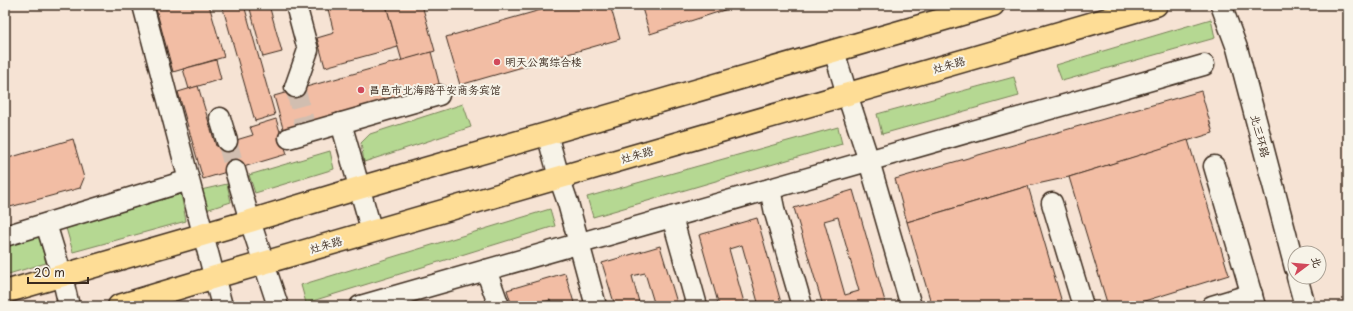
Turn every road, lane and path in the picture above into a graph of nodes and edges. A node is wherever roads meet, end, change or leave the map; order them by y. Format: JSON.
{"nodes":[{"id":1,"x":143,"y":5,"type":"edge"},
{"id":2,"x":296,"y":5,"type":"edge"},
{"id":3,"x":993,"y":5,"type":"edge"},
{"id":4,"x":1156,"y":5,"type":"edge"},
{"id":5,"x":1221,"y":5,"type":"edge"},
{"id":6,"x":834,"y":51,"type":"junction"},
{"id":7,"x":1204,"y":65,"type":"dead end"},
{"id":8,"x":295,"y":87,"type":"tunnel mouth"},
{"id":9,"x":847,"y":94,"type":"junction"},
{"id":10,"x":439,"y":95,"type":"dead end"},
{"id":11,"x":220,"y":118,"type":"dead end"},
{"id":12,"x":341,"y":123,"type":"junction"},
{"id":13,"x":547,"y":134,"type":"junction"},
{"id":14,"x":289,"y":138,"type":"dead end"},
{"id":15,"x":227,"y":141,"type":"tunnel mouth"},
{"id":16,"x":869,"y":161,"type":"junction"},
{"id":17,"x":1214,"y":166,"type":"dead end"},
{"id":18,"x":235,"y":170,"type":"tunnel mouth"},
{"id":19,"x":559,"y":177,"type":"junction"},
{"id":20,"x":189,"y":180,"type":"junction"},
{"id":21,"x":359,"y":188,"type":"junction"},
{"id":22,"x":770,"y":189,"type":"junction"},
{"id":23,"x":1052,"y":203,"type":"dead end"},
{"id":24,"x":672,"y":217,"type":"junction"},
{"id":25,"x":250,"y":222,"type":"junction"},
{"id":26,"x":46,"y":224,"type":"junction"},
{"id":27,"x":372,"y":232,"type":"junction"},
{"id":28,"x":204,"y":235,"type":"junction"},
{"id":29,"x":5,"y":236,"type":"edge"},
{"id":30,"x":579,"y":244,"type":"junction"},
{"id":31,"x":1289,"y":245,"type":"edge"},
{"id":32,"x":263,"y":263,"type":"junction"},
{"id":33,"x":486,"y":270,"type":"junction"},
{"id":34,"x":62,"y":276,"type":"junction"},
{"id":35,"x":215,"y":277,"type":"junction"},
{"id":36,"x":1299,"y":285,"type":"edge"},
{"id":37,"x":5,"y":292,"type":"edge"},
{"id":38,"x":1253,"y":300,"type":"edge"},
{"id":39,"x":390,"y":302,"type":"edge"},
{"id":40,"x":69,"y":306,"type":"edge"},
{"id":41,"x":119,"y":306,"type":"edge"},
{"id":42,"x":222,"y":306,"type":"edge"},
{"id":43,"x":278,"y":306,"type":"edge"},
{"id":44,"x":360,"y":306,"type":"edge"},
{"id":45,"x":499,"y":306,"type":"edge"},
{"id":46,"x":596,"y":306,"type":"edge"},
{"id":47,"x":697,"y":306,"type":"edge"},
{"id":48,"x":802,"y":306,"type":"edge"},
{"id":49,"x":911,"y":306,"type":"edge"},
{"id":50,"x":1083,"y":306,"type":"edge"},
{"id":51,"x":1212,"y":306,"type":"edge"},
{"id":52,"x":1305,"y":306,"type":"edge"}],
"edges":[{"from":1,"to":20,"type":"lane"},
{"from":2,"to":8,"type":"lane"},
{"from":3,"to":6,"type":"main road"},
{"from":4,"to":9,"type":"main road","name":"灶朱路"},
{"from":5,"to":31,"type":"lane","name":"北三环路"},
{"from":6,"to":9,"type":"lane"},
{"from":6,"to":13,"type":"main road"},
{"from":7,"to":16,"type":"lane"},
{"from":9,"to":16,"type":"lane"},
{"from":9,"to":19,"type":"main road","name":"灶朱路"},
{"from":10,"to":12,"type":"lane"},
{"from":11,"to":15,"type":"lane"},
{"from":12,"to":14,"type":"lane"},
{"from":12,"to":21,"type":"lane"},
{"from":13,"to":19,"type":"lane"},
{"from":13,"to":21,"type":"main road"},
{"from":16,"to":22,"type":"lane"},
{"from":16,"to":49,"type":"lane"},
{"from":17,"to":38,"type":"lane"},
{"from":18,"to":25,"type":"lane"},
{"from":19,"to":27,"type":"main road","name":"灶朱路"},
{"from":19,"to":30,"type":"lane"},
{"from":20,"to":26,"type":"lane"},
{"from":20,"to":28,"type":"lane"},
{"from":21,"to":25,"type":"main road"},
{"from":21,"to":27,"type":"lane"},
{"from":22,"to":24,"type":"lane"},
{"from":22,"to":48,"type":"lane"},
{"from":23,"to":50,"type":"lane"},
{"from":24,"to":30,"type":"lane"},
{"from":24,"to":47,"type":"lane"},
{"from":25,"to":28,"type":"main road"},
{"from":25,"to":32,"type":"lane"},
{"from":26,"to":29,"type":"lane"},
{"from":26,"to":34,"type":"lane"},
{"from":27,"to":32,"type":"main road","name":"灶朱路"},
{"from":28,"to":34,"type":"main road"},
{"from":28,"to":35,"type":"lane"},
{"from":30,"to":33,"type":"lane"},
{"from":30,"to":46,"type":"lane"},
{"from":32,"to":35,"type":"main road","name":"灶朱路"},
{"from":32,"to":43,"type":"lane"},
{"from":33,"to":39,"type":"lane"},
{"from":33,"to":45,"type":"lane"},
{"from":34,"to":37,"type":"main road"},
{"from":34,"to":40,"type":"lane"},
{"from":35,"to":41,"type":"main road","name":"灶朱路"},
{"from":35,"to":42,"type":"lane"},
{"from":36,"to":52,"type":"lane"},
{"from":38,"to":51,"type":"lane"},
{"from":39,"to":44,"type":"lane"}]}
